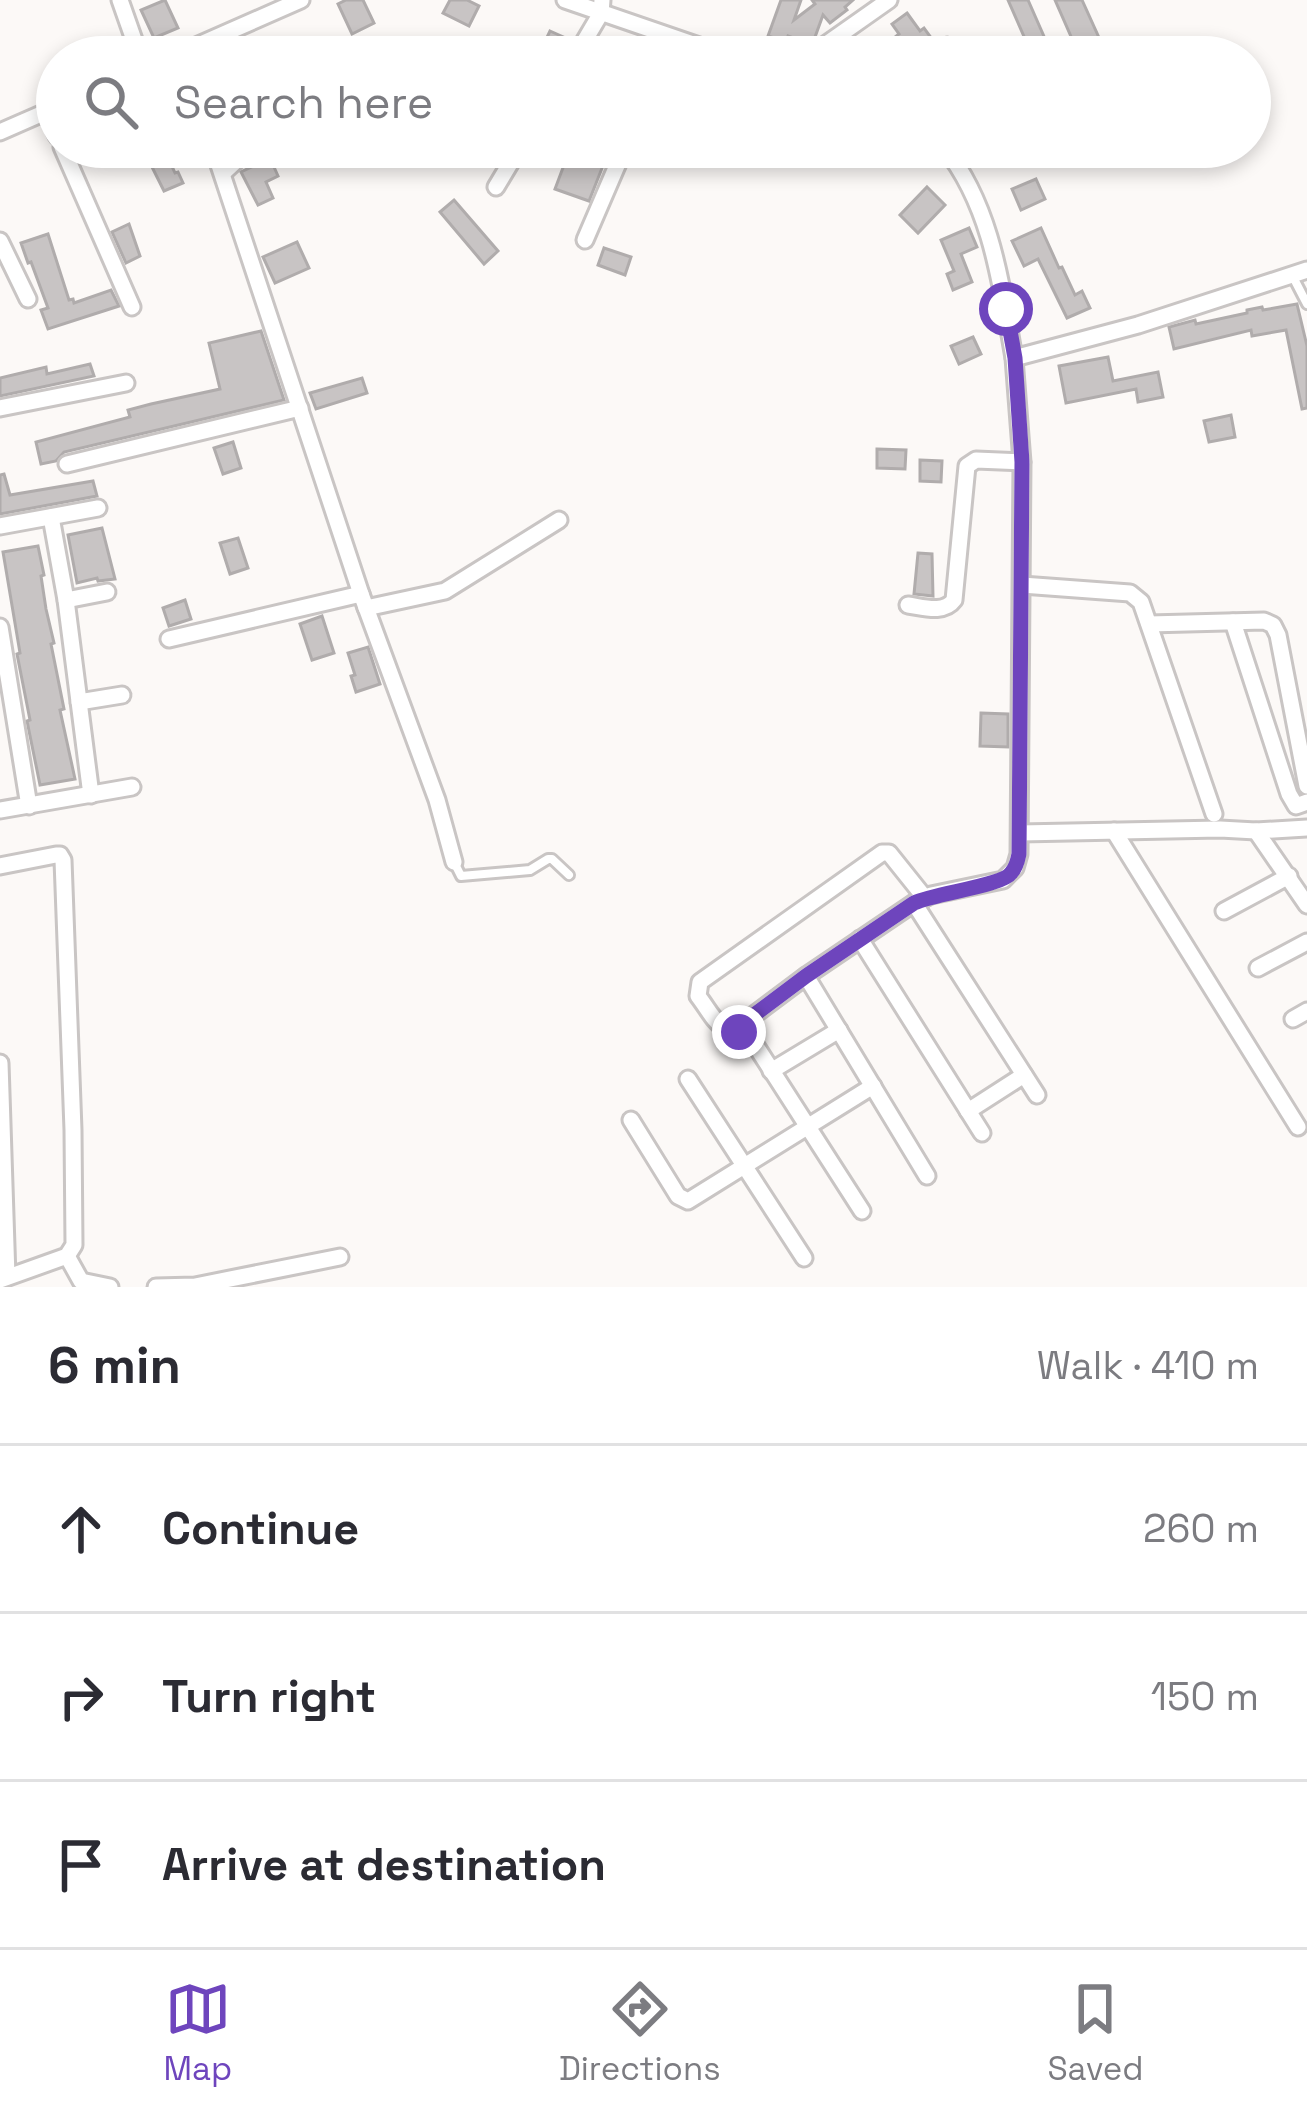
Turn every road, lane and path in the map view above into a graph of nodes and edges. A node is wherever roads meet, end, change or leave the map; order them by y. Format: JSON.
{"nodes":[{"id":1,"x":120,"y":0,"type":"edge"},
{"id":2,"x":301,"y":0,"type":"edge"},
{"id":3,"x":565,"y":0,"type":"edge"},
{"id":4,"x":889,"y":0,"type":"edge"},
{"id":5,"x":602,"y":6,"type":"edge"},
{"id":6,"x":133,"y":36,"type":"edge"},
{"id":7,"x":220,"y":36,"type":"edge"},
{"id":8,"x":586,"y":36,"type":"edge"},
{"id":9,"x":669,"y":36,"type":"edge"},
{"id":10,"x":838,"y":36,"type":"edge"},
{"id":11,"x":36,"y":116,"type":"edge"},
{"id":12,"x":0,"y":132,"type":"edge"},
{"id":13,"x":71,"y":168,"type":"edge"},
{"id":14,"x":221,"y":168,"type":"edge"},
{"id":15,"x":233,"y":168,"type":"edge"},
{"id":16,"x":507,"y":168,"type":"edge"},
{"id":17,"x":616,"y":168,"type":"edge"},
{"id":18,"x":958,"y":168,"type":"edge"},
{"id":19,"x":224,"y":176,"type":"junction"},
{"id":20,"x":496,"y":187,"type":"dead end"},
{"id":21,"x":585,"y":240,"type":"dead end"},
{"id":22,"x":0,"y":242,"type":"edge"},
{"id":23,"x":1300,"y":273,"type":"edge"},
{"id":24,"x":28,"y":299,"type":"dead end"},
{"id":25,"x":1307,"y":304,"type":"edge"},
{"id":26,"x":132,"y":307,"type":"dead end"},
{"id":27,"x":1015,"y":358,"type":"junction"},
{"id":28,"x":126,"y":383,"type":"dead end"},
{"id":29,"x":0,"y":408,"type":"edge"},
{"id":30,"x":300,"y":408,"type":"junction"},
{"id":31,"x":1022,"y":462,"type":"junction"},
{"id":32,"x":67,"y":464,"type":"dead end"},
{"id":33,"x":98,"y":508,"type":"dead end"},
{"id":34,"x":50,"y":517,"type":"junction"},
{"id":35,"x":559,"y":520,"type":"dead end"},
{"id":36,"x":0,"y":526,"type":"edge"},
{"id":37,"x":1022,"y":585,"type":"junction"},
{"id":38,"x":107,"y":592,"type":"dead end"},
{"id":39,"x":66,"y":600,"type":"junction"},
{"id":40,"x":364,"y":601,"type":"junction"},
{"id":41,"x":908,"y":605,"type":"dead end"},
{"id":42,"x":1233,"y":622,"type":"junction"},
{"id":43,"x":1149,"y":624,"type":"junction"},
{"id":44,"x":0,"y":627,"type":"edge"},
{"id":45,"x":169,"y":639,"type":"dead end"},
{"id":46,"x":122,"y":695,"type":"dead end"},
{"id":47,"x":79,"y":702,"type":"junction"},
{"id":48,"x":1307,"y":786,"type":"edge"},
{"id":49,"x":132,"y":787,"type":"dead end"},
{"id":50,"x":91,"y":795,"type":"junction"},
{"id":51,"x":1307,"y":802,"type":"edge"},
{"id":52,"x":29,"y":806,"type":"junction"},
{"id":53,"x":0,"y":810,"type":"edge"},
{"id":54,"x":1214,"y":814,"type":"dead end"},
{"id":55,"x":1307,"y":828,"type":"edge"},
{"id":56,"x":1114,"y":831,"type":"junction"},
{"id":57,"x":1256,"y":831,"type":"junction"},
{"id":58,"x":1019,"y":832,"type":"junction"},
{"id":59,"x":454,"y":862,"type":"joint"},
{"id":60,"x":0,"y":866,"type":"edge"},
{"id":61,"x":569,"y":874,"type":"dead end"},
{"id":62,"x":1289,"y":876,"type":"junction"},
{"id":63,"x":919,"y":900,"type":"junction"},
{"id":64,"x":1307,"y":904,"type":"edge"},
{"id":65,"x":1224,"y":911,"type":"dead end"},
{"id":66,"x":860,"y":939,"type":"junction"},
{"id":67,"x":1307,"y":942,"type":"edge"},
{"id":68,"x":1258,"y":968,"type":"dead end"},
{"id":69,"x":806,"y":976,"type":"junction"},
{"id":70,"x":750,"y":1029,"type":"junction"},
{"id":71,"x":838,"y":1030,"type":"junction"},
{"id":72,"x":0,"y":1063,"type":"edge"},
{"id":73,"x":772,"y":1070,"type":"junction"},
{"id":74,"x":1024,"y":1075,"type":"junction"},
{"id":75,"x":688,"y":1079,"type":"dead end"},
{"id":76,"x":873,"y":1086,"type":"junction"},
{"id":77,"x":1037,"y":1095,"type":"dead end"},
{"id":78,"x":968,"y":1111,"type":"junction"},
{"id":79,"x":631,"y":1120,"type":"dead end"},
{"id":80,"x":808,"y":1127,"type":"junction"},
{"id":81,"x":1298,"y":1127,"type":"dead end"},
{"id":82,"x":982,"y":1133,"type":"dead end"},
{"id":83,"x":745,"y":1166,"type":"junction"},
{"id":84,"x":927,"y":1176,"type":"dead end"},
{"id":85,"x":862,"y":1211,"type":"dead end"},
{"id":86,"x":67,"y":1256,"type":"junction"},
{"id":87,"x":340,"y":1257,"type":"dead end"},
{"id":88,"x":803,"y":1258,"type":"dead end"},
{"id":89,"x":4,"y":1279,"type":"edge"},
{"id":90,"x":110,"y":1287,"type":"edge"},
{"id":91,"x":156,"y":1287,"type":"edge"}],
"edges":[{"from":1,"to":6,"type":"street"},
{"from":2,"to":7,"type":"street"},
{"from":3,"to":5,"type":"street"},
{"from":4,"to":10,"type":"street"},
{"from":5,"to":8,"type":"street"},
{"from":5,"to":9,"type":"street"},
{"from":11,"to":12,"type":"street"},
{"from":13,"to":26,"type":"street"},
{"from":14,"to":19,"type":"street"},
{"from":15,"to":19,"type":"lane"},
{"from":16,"to":20,"type":"street"},
{"from":17,"to":21,"type":"street"},
{"from":18,"to":27,"type":"street"},
{"from":19,"to":30,"type":"street"},
{"from":22,"to":24,"type":"street"},
{"from":23,"to":25,"type":"lane"},
{"from":23,"to":27,"type":"street"},
{"from":27,"to":31,"type":"street"},
{"from":28,"to":29,"type":"street"},
{"from":30,"to":32,"type":"street"},
{"from":30,"to":40,"type":"street"},
{"from":31,"to":37,"type":"street"},
{"from":31,"to":41,"type":"street"},
{"from":33,"to":34,"type":"street"},
{"from":34,"to":36,"type":"street"},
{"from":34,"to":39,"type":"street"},
{"from":35,"to":40,"type":"street"},
{"from":37,"to":43,"type":"street"},
{"from":37,"to":58,"type":"street"},
{"from":38,"to":39,"type":"street"},
{"from":39,"to":47,"type":"street"},
{"from":40,"to":45,"type":"street"},
{"from":40,"to":59,"type":"street"},
{"from":42,"to":43,"type":"street"},
{"from":42,"to":48,"type":"street"},
{"from":42,"to":51,"type":"street"},
{"from":43,"to":54,"type":"street"},
{"from":44,"to":52,"type":"street"},
{"from":46,"to":47,"type":"street"},
{"from":47,"to":50,"type":"street"},
{"from":49,"to":50,"type":"street"},
{"from":50,"to":52,"type":"street"},
{"from":52,"to":53,"type":"street"},
{"from":55,"to":57,"type":"street"},
{"from":56,"to":57,"type":"street"},
{"from":56,"to":58,"type":"street"},
{"from":56,"to":81,"type":"street"},
{"from":57,"to":62,"type":"street"},
{"from":58,"to":63,"type":"street"},
{"from":59,"to":61,"type":"lane"},
{"from":60,"to":86,"type":"street"},
{"from":62,"to":64,"type":"street"},
{"from":62,"to":65,"type":"street"},
{"from":63,"to":66,"type":"street"},
{"from":63,"to":70,"type":"street"},
{"from":63,"to":74,"type":"street"},
{"from":66,"to":69,"type":"street"},
{"from":66,"to":78,"type":"street"},
{"from":67,"to":68,"type":"street"},
{"from":69,"to":70,"type":"street"},
{"from":69,"to":71,"type":"street"},
{"from":70,"to":73,"type":"street"},
{"from":71,"to":73,"type":"street"},
{"from":71,"to":76,"type":"street"},
{"from":72,"to":89,"type":"street"},
{"from":73,"to":80,"type":"street"},
{"from":74,"to":77,"type":"street"},
{"from":74,"to":78,"type":"street"},
{"from":75,"to":83,"type":"street"},
{"from":76,"to":80,"type":"street"},
{"from":76,"to":84,"type":"street"},
{"from":78,"to":82,"type":"street"},
{"from":79,"to":83,"type":"street"},
{"from":80,"to":83,"type":"street"},
{"from":80,"to":85,"type":"street"},
{"from":83,"to":88,"type":"street"},
{"from":86,"to":89,"type":"street"},
{"from":86,"to":90,"type":"street"},
{"from":87,"to":91,"type":"street"}]}
